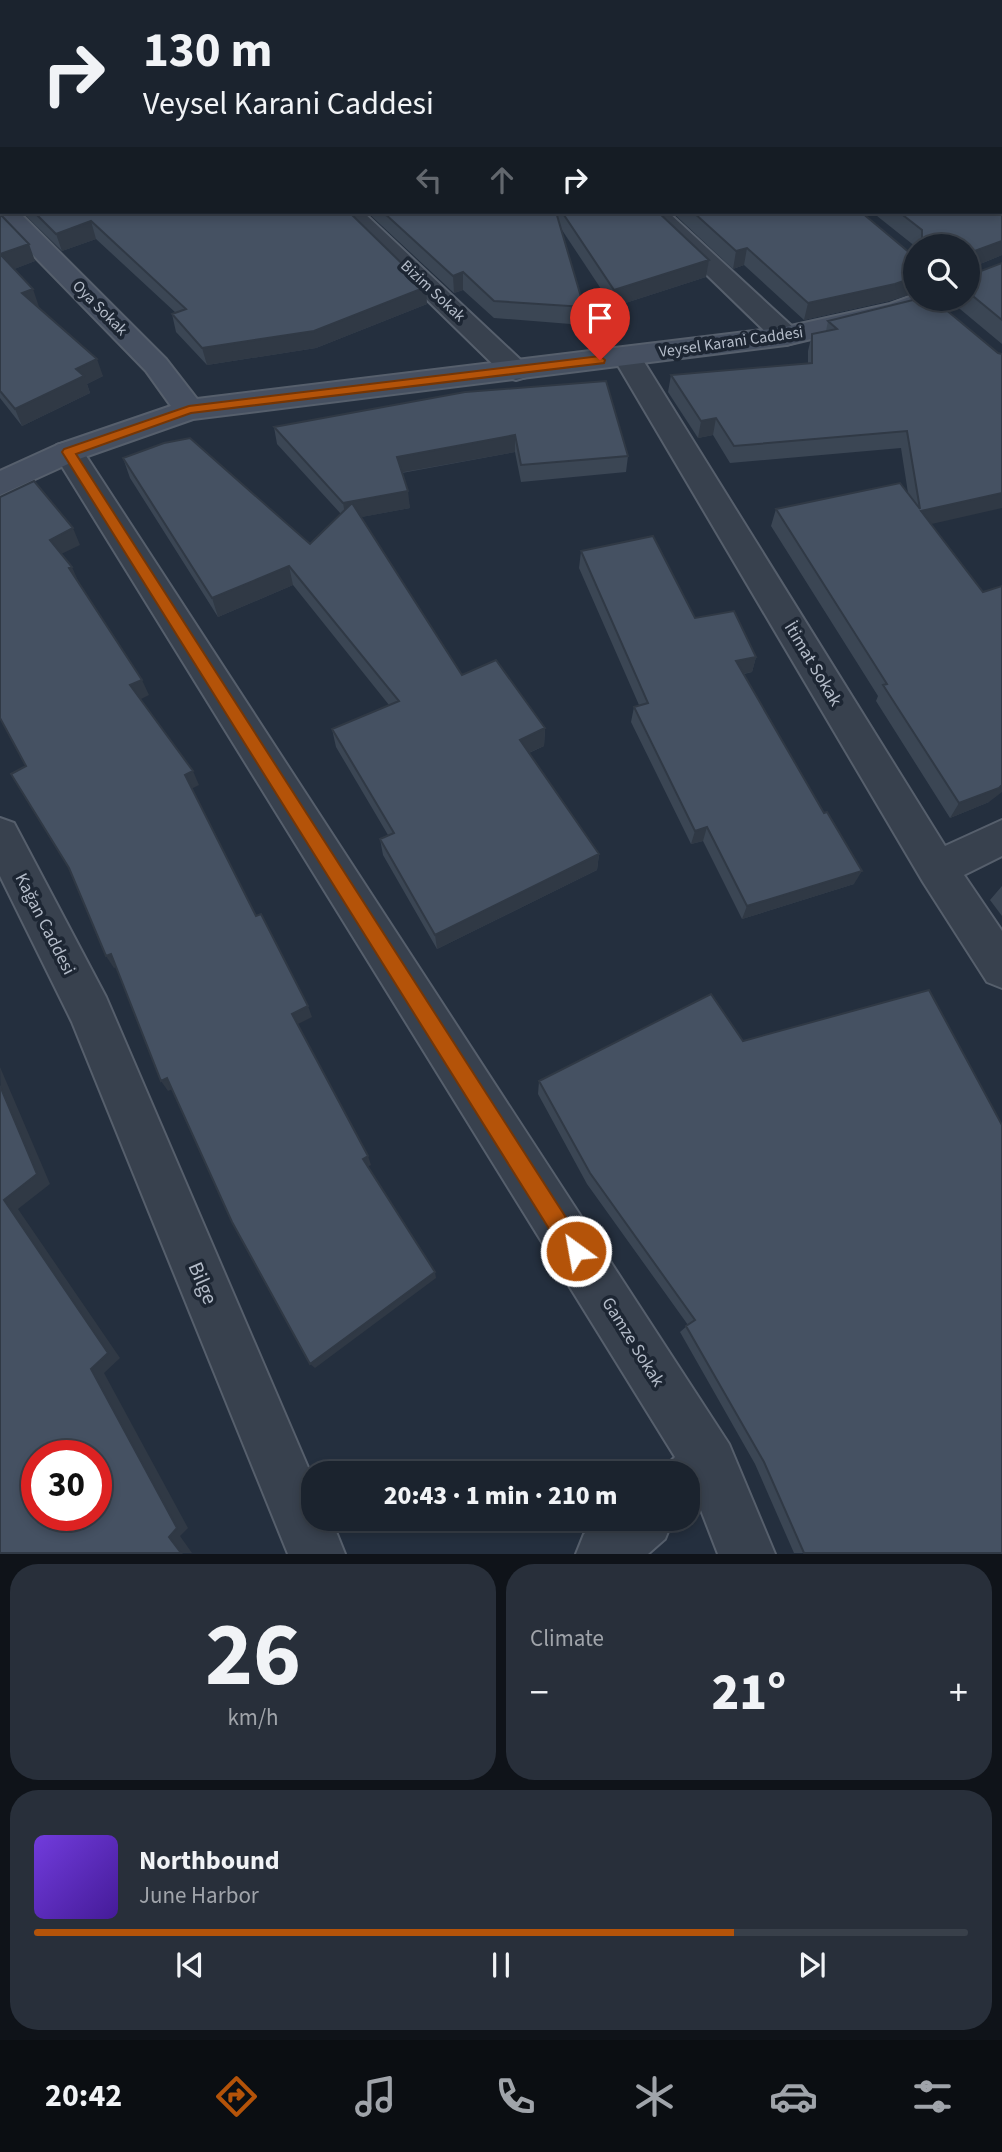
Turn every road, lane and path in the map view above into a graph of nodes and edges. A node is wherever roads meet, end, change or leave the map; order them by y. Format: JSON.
{"nodes":[{"id":1,"x":7,"y":214,"type":"edge"},
{"id":2,"x":351,"y":214,"type":"edge"},
{"id":3,"x":656,"y":214,"type":"edge"},
{"id":4,"x":910,"y":311,"type":"edge"},
{"id":5,"x":786,"y":336,"type":"junction"},
{"id":6,"x":627,"y":357,"type":"junction"},
{"id":7,"x":516,"y":371,"type":"junction"},
{"id":8,"x":189,"y":410,"type":"junction"},
{"id":9,"x":68,"y":452,"type":"junction"},
{"id":10,"x":0,"y":484,"type":"edge"},
{"id":11,"x":0,"y":835,"type":"edge"},
{"id":12,"x":1002,"y":838,"type":"edge"},
{"id":13,"x":937,"y":869,"type":"junction"},
{"id":14,"x":1002,"y":968,"type":"edge"},
{"id":15,"x":90,"y":1012,"type":"joint"},
{"id":16,"x":692,"y":1461,"type":"edge"},
{"id":17,"x":700,"y":1474,"type":"edge"},
{"id":18,"x":631,"y":1531,"type":"edge"},
{"id":19,"x":317,"y":1553,"type":"edge"},
{"id":20,"x":604,"y":1553,"type":"edge"},
{"id":21,"x":747,"y":1553,"type":"edge"}],
"edges":[{"from":1,"to":8,"type":"main road","name":"Oya Sokak"},
{"from":2,"to":7,"type":"street","name":"Bizim Sokak"},
{"from":3,"to":5,"type":"street"},
{"from":4,"to":5,"type":"main road","name":"Veysel Karani Caddesi"},
{"from":5,"to":6,"type":"main road","name":"Veysel Karani Caddesi"},
{"from":6,"to":7,"type":"main road","name":"Veysel Karani Caddesi"},
{"from":6,"to":13,"type":"street","name":"İtimat Sokak"},
{"from":7,"to":8,"type":"main road","name":"Veysel Karani Caddesi"},
{"from":8,"to":9,"type":"main road","name":"Veysel Karani Caddesi"},
{"from":9,"to":10,"type":"main road","name":"Veysel Karani Caddesi"},
{"from":9,"to":16,"type":"street","name":"Gamze Sokak"},
{"from":11,"to":15,"type":"street","name":"Kağan Caddesi"},
{"from":12,"to":13,"type":"street"},
{"from":13,"to":14,"type":"street","name":"İtimat Sokak"},
{"from":15,"to":19,"type":"street","name":"Bilge"},
{"from":17,"to":21,"type":"street","name":"Gamze Sokak"},
{"from":18,"to":20,"type":"street"}]}
